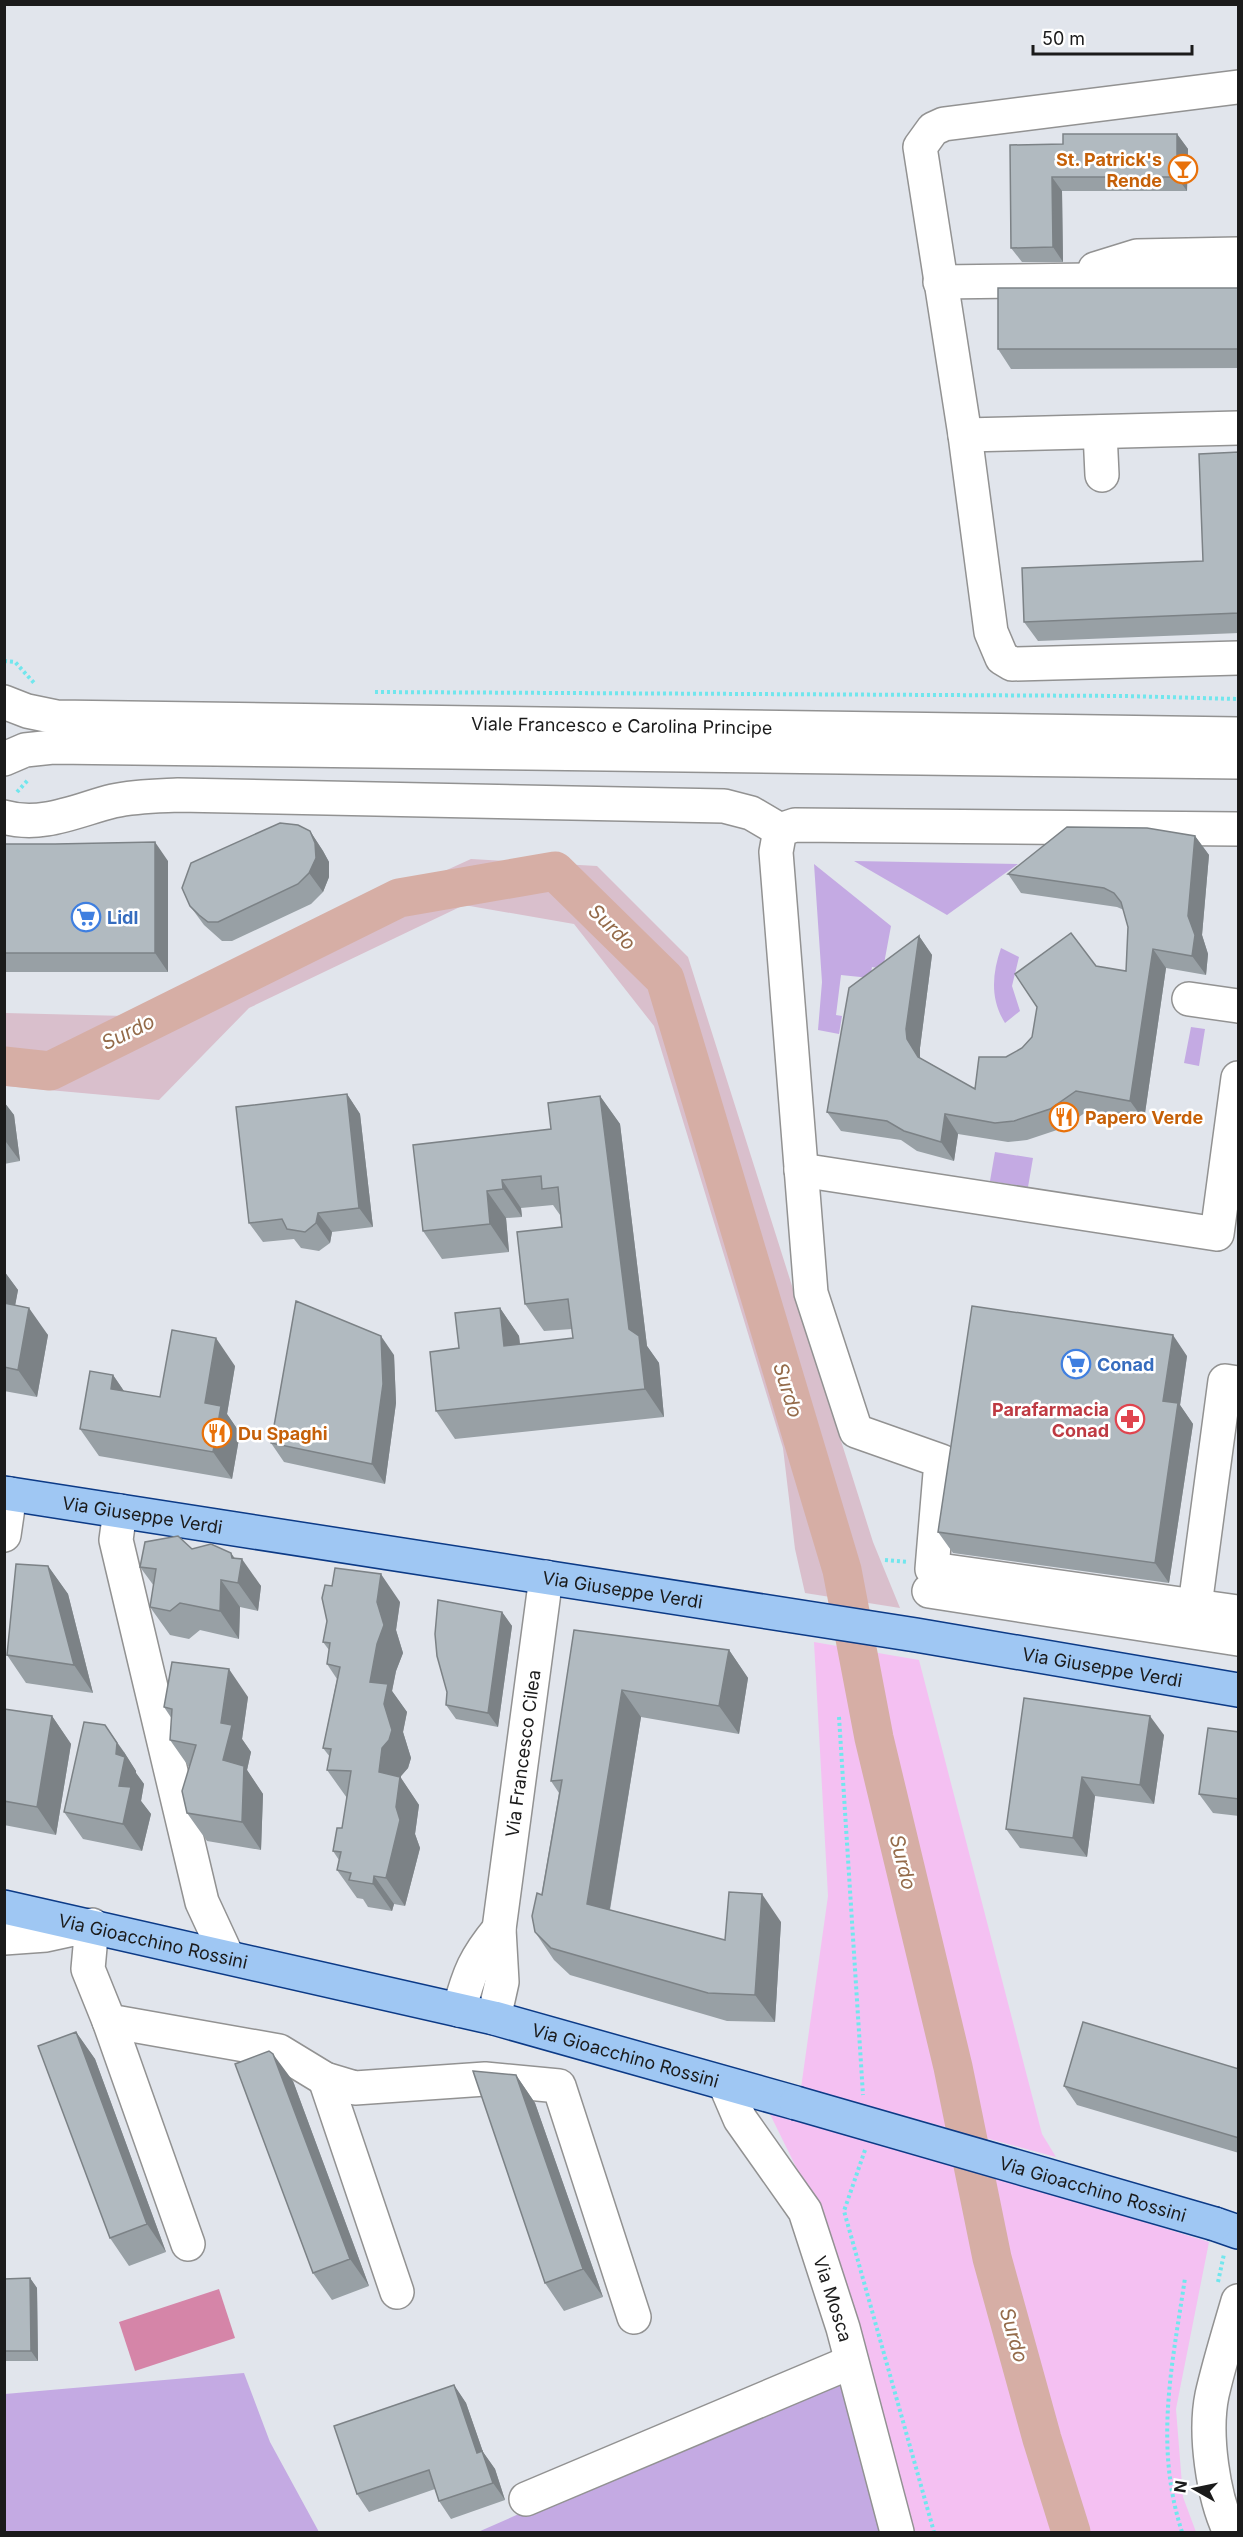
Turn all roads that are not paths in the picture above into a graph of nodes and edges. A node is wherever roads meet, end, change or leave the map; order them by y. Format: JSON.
{"nodes":[{"id":1,"x":1239,"y":87,"type":"edge"},
{"id":2,"x":1239,"y":254,"type":"edge"},
{"id":3,"x":1239,"y":278,"type":"edge"},
{"id":4,"x":1064,"y":279,"type":"junction"},
{"id":5,"x":940,"y":282,"type":"junction"},
{"id":6,"x":1239,"y":428,"type":"edge"},
{"id":7,"x":1100,"y":432,"type":"junction"},
{"id":8,"x":965,"y":435,"type":"junction"},
{"id":9,"x":1102,"y":475,"type":"dead end"},
{"id":10,"x":1239,"y":658,"type":"edge"},
{"id":11,"x":4,"y":702,"type":"edge"},
{"id":12,"x":4,"y":710,"type":"edge"},
{"id":13,"x":1239,"y":734,"type":"edge"},
{"id":14,"x":4,"y":758,"type":"edge"},
{"id":15,"x":1239,"y":762,"type":"edge"},
{"id":16,"x":4,"y":817,"type":"edge"},
{"id":17,"x":1239,"y":829,"type":"edge"},
{"id":18,"x":780,"y":831,"type":"junction"},
{"id":19,"x":1189,"y":999,"type":"dead end"},
{"id":20,"x":1239,"y":1006,"type":"edge"},
{"id":21,"x":1239,"y":1078,"type":"edge"},
{"id":22,"x":801,"y":1170,"type":"junction"},
{"id":23,"x":1228,"y":1235,"type":"edge"},
{"id":24,"x":1239,"y":1383,"type":"edge"},
{"id":25,"x":7,"y":1493,"type":"edge"},
{"id":26,"x":120,"y":1511,"type":"junction"},
{"id":27,"x":4,"y":1535,"type":"edge"},
{"id":28,"x":546,"y":1577,"type":"junction"},
{"id":29,"x":930,"y":1580,"type":"junction"},
{"id":30,"x":1239,"y":1612,"type":"edge"},
{"id":31,"x":1193,"y":1619,"type":"junction"},
{"id":32,"x":916,"y":1635,"type":"junction"},
{"id":33,"x":1239,"y":1639,"type":"edge"},
{"id":34,"x":1239,"y":1690,"type":"edge"},
{"id":35,"x":4,"y":1907,"type":"edge"},
{"id":36,"x":92,"y":1925,"type":"junction"},
{"id":37,"x":499,"y":1929,"type":"junction"},
{"id":38,"x":4,"y":1938,"type":"edge"},
{"id":39,"x":227,"y":1956,"type":"junction"},
{"id":40,"x":459,"y":2010,"type":"junction"},
{"id":41,"x":494,"y":2018,"type":"junction"},
{"id":42,"x":109,"y":2021,"type":"junction"},
{"id":43,"x":325,"y":2079,"type":"junction"},
{"id":44,"x":725,"y":2084,"type":"junction"},
{"id":45,"x":1227,"y":2228,"type":"edge"},
{"id":46,"x":189,"y":2244,"type":"dead end"},
{"id":47,"x":397,"y":2292,"type":"dead end"},
{"id":48,"x":1239,"y":2301,"type":"edge"},
{"id":49,"x":634,"y":2317,"type":"dead end"},
{"id":50,"x":1233,"y":2336,"type":"edge"},
{"id":51,"x":851,"y":2362,"type":"junction"},
{"id":52,"x":526,"y":2499,"type":"dead end"},
{"id":53,"x":897,"y":2532,"type":"edge"},
{"id":54,"x":1230,"y":2532,"type":"edge"}],
"edges":[{"from":1,"to":5,"type":"street"},
{"from":2,"to":4,"type":"street"},
{"from":3,"to":4,"type":"street"},
{"from":4,"to":5,"type":"street"},
{"from":5,"to":8,"type":"street"},
{"from":6,"to":7,"type":"street"},
{"from":7,"to":8,"type":"street"},
{"from":7,"to":9,"type":"street"},
{"from":8,"to":10,"type":"street"},
{"from":11,"to":13,"type":"street","name":"Viale Francesco e Carolina Principe"},
{"from":12,"to":14,"type":"street","name":"Viale Francesco e Carolina Principe"},
{"from":14,"to":15,"type":"street","name":"Viale Francesco e Carolina Principe"},
{"from":16,"to":18,"type":"street"},
{"from":17,"to":18,"type":"street"},
{"from":18,"to":22,"type":"street"},
{"from":19,"to":20,"type":"street"},
{"from":21,"to":23,"type":"street"},
{"from":22,"to":23,"type":"street"},
{"from":22,"to":29,"type":"street"},
{"from":24,"to":31,"type":"street"},
{"from":25,"to":26,"type":"main road","name":"Via Giuseppe Verdi"},
{"from":25,"to":27,"type":"street"},
{"from":26,"to":28,"type":"main road","name":"Via Giuseppe Verdi"},
{"from":26,"to":39,"type":"street"},
{"from":28,"to":32,"type":"main road","name":"Via Giuseppe Verdi"},
{"from":28,"to":37,"type":"street","name":"Via Francesco Cilea"},
{"from":29,"to":31,"type":"street"},
{"from":29,"to":32,"type":"street"},
{"from":30,"to":31,"type":"street"},
{"from":31,"to":33,"type":"street"},
{"from":32,"to":34,"type":"main road","name":"Via Giuseppe Verdi"},
{"from":35,"to":36,"type":"main road","name":"Via Gioacchino Rossini"},
{"from":36,"to":38,"type":"street"},
{"from":36,"to":39,"type":"main road","name":"Via Gioacchino Rossini"},
{"from":36,"to":42,"type":"street"},
{"from":37,"to":40,"type":"street"},
{"from":37,"to":41,"type":"street","name":"Via Francesco Cilea"},
{"from":39,"to":40,"type":"main road","name":"Via Gioacchino Rossini"},
{"from":40,"to":41,"type":"main road","name":"Via Gioacchino Rossini"},
{"from":41,"to":44,"type":"main road","name":"Via Gioacchino Rossini"},
{"from":42,"to":43,"type":"street"},
{"from":42,"to":46,"type":"street"},
{"from":43,"to":47,"type":"street"},
{"from":43,"to":49,"type":"street"},
{"from":44,"to":45,"type":"main road","name":"Via Gioacchino Rossini","bridge":true},
{"from":44,"to":51,"type":"street","name":"Via Mosca"},
{"from":48,"to":50,"type":"street"},
{"from":50,"to":54,"type":"street"},
{"from":51,"to":52,"type":"street"},
{"from":51,"to":53,"type":"street","name":"Via Mosca"}]}
